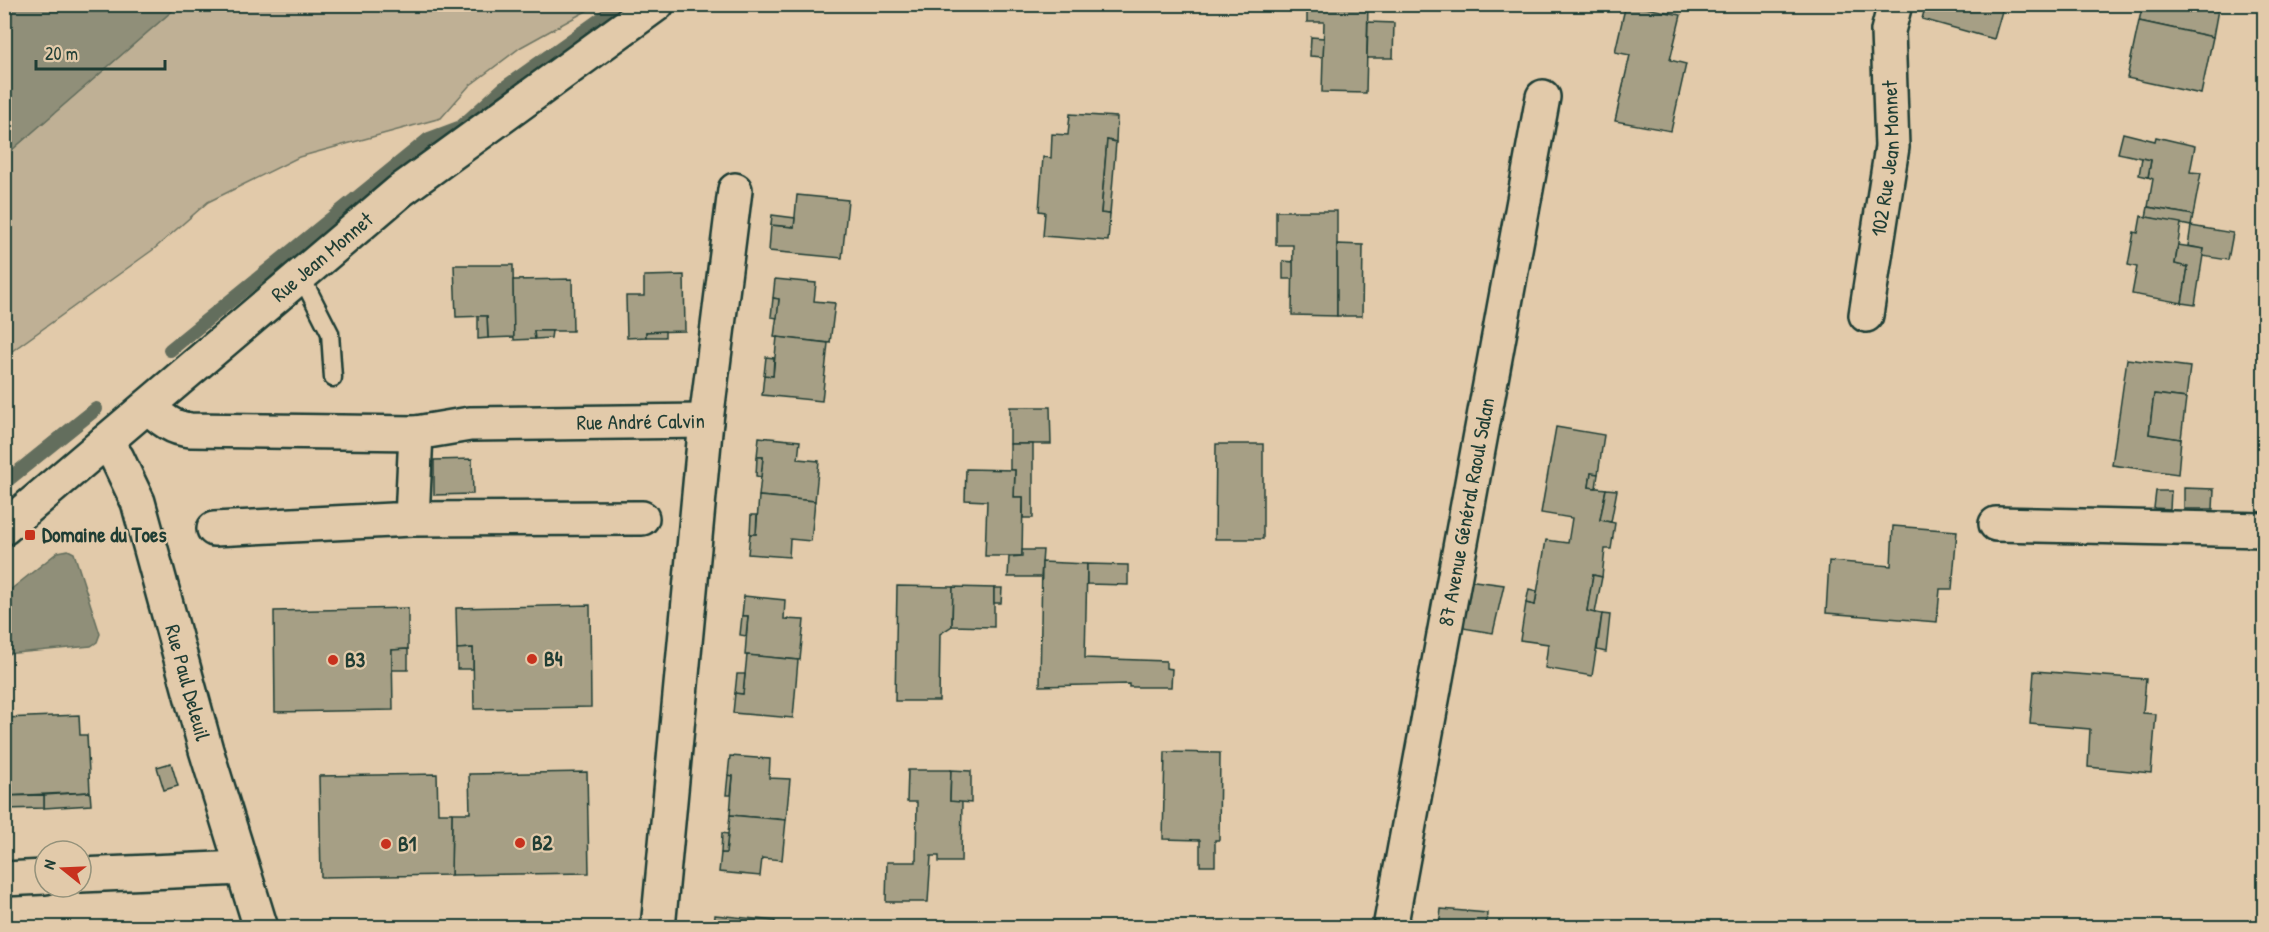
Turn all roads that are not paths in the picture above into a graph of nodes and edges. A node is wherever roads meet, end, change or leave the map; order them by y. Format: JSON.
{"nodes":[{"id":1,"x":657,"y":4,"type":"edge"},
{"id":2,"x":1895,"y":4,"type":"edge"},
{"id":3,"x":1543,"y":97,"type":"dead end"},
{"id":4,"x":735,"y":190,"type":"dead end"},
{"id":5,"x":301,"y":276,"type":"junction"},
{"id":6,"x":1866,"y":315,"type":"dead end"},
{"id":7,"x":333,"y":378,"type":"dead end"},
{"id":8,"x":148,"y":406,"type":"junction"},
{"id":9,"x":706,"y":421,"type":"junction"},
{"id":10,"x":416,"y":433,"type":"junction"},
{"id":11,"x":104,"y":443,"type":"junction"},
{"id":12,"x":642,"y":518,"type":"dead end"},
{"id":13,"x":412,"y":519,"type":"junction"},
{"id":14,"x":1996,"y":524,"type":"dead end"},
{"id":15,"x":4,"y":528,"type":"edge"},
{"id":16,"x":214,"y":529,"type":"dead end"},
{"id":17,"x":2265,"y":531,"type":"edge"},
{"id":18,"x":242,"y":868,"type":"junction"},
{"id":19,"x":93,"y":874,"type":"edge"},
{"id":20,"x":33,"y":878,"type":"edge"},
{"id":21,"x":4,"y":879,"type":"edge"},
{"id":22,"x":261,"y":927,"type":"edge"},
{"id":23,"x":658,"y":927,"type":"edge"},
{"id":24,"x":1390,"y":927,"type":"edge"}],
"edges":[{"from":1,"to":5,"type":"street","name":"Rue Jean Monnet"},
{"from":2,"to":6,"type":"street","name":"102 Rue Jean Monnet"},
{"from":3,"to":24,"type":"street","name":"87 Avenue Général Raoul Salan"},
{"from":4,"to":9,"type":"street"},
{"from":5,"to":7,"type":"lane"},
{"from":5,"to":8,"type":"street","name":"Rue Jean Monnet"},
{"from":8,"to":10,"type":"street","name":"Rue André Calvin"},
{"from":8,"to":11,"type":"street","name":"Rue Jean Monnet"},
{"from":9,"to":10,"type":"street","name":"Rue André Calvin"},
{"from":9,"to":23,"type":"street","name":"Rue André Calvin"},
{"from":10,"to":13,"type":"street"},
{"from":11,"to":15,"type":"street","name":"Rue Jean Monnet"},
{"from":11,"to":18,"type":"street","name":"Rue Paul Deleuil"},
{"from":12,"to":13,"type":"street"},
{"from":13,"to":16,"type":"street"},
{"from":14,"to":17,"type":"street"},
{"from":18,"to":19,"type":"street"},
{"from":18,"to":22,"type":"street","name":"Rue Paul Deleuil"},
{"from":20,"to":21,"type":"street"}]}
